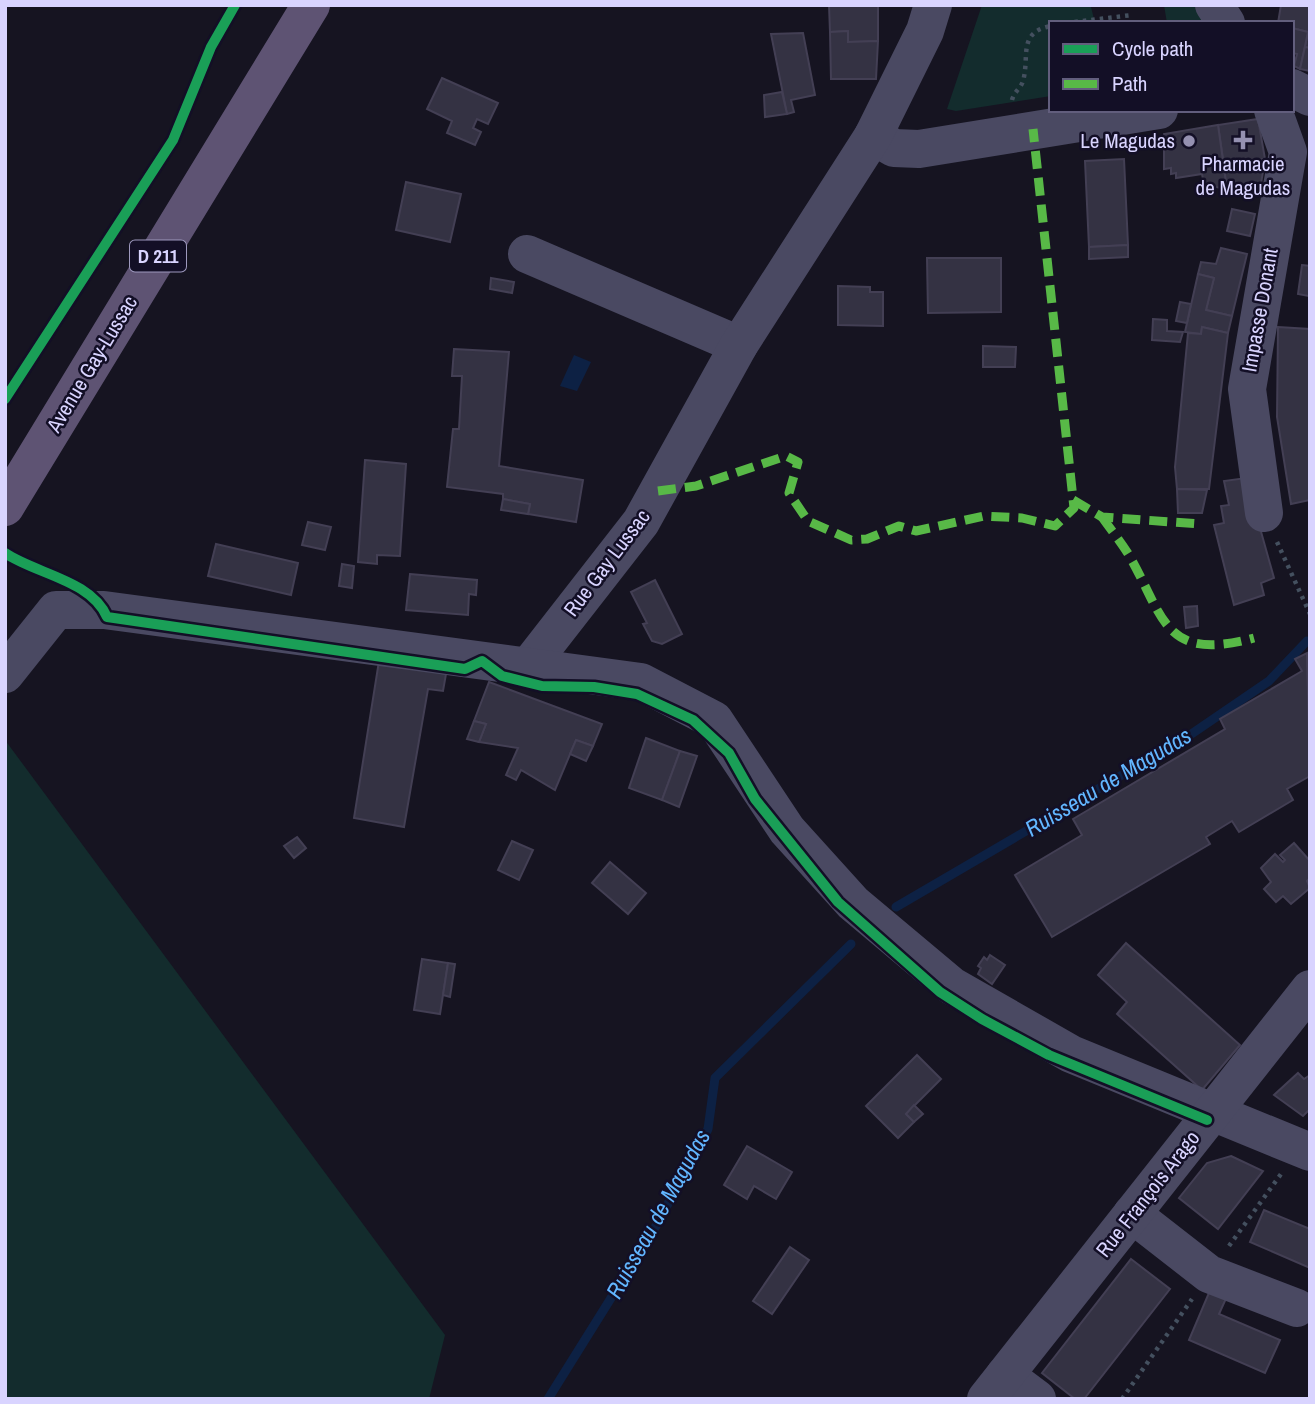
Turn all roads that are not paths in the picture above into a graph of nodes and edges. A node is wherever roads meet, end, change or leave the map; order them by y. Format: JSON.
{"nodes":[{"id":1,"x":311,"y":5,"type":"edge"},
{"id":2,"x":933,"y":5,"type":"edge"},
{"id":3,"x":1214,"y":5,"type":"edge"},
{"id":4,"x":1225,"y":21,"type":"edge"},
{"id":5,"x":1294,"y":89,"type":"edge"},
{"id":6,"x":1310,"y":97,"type":"edge"},
{"id":7,"x":1146,"y":112,"type":"edge"},
{"id":8,"x":1274,"y":112,"type":"edge"},
{"id":9,"x":873,"y":136,"type":"junction"},
{"id":10,"x":527,"y":254,"type":"dead end"},
{"id":11,"x":739,"y":345,"type":"junction"},
{"id":12,"x":5,"y":507,"type":"edge"},
{"id":13,"x":1264,"y":513,"type":"road end"},
{"id":14,"x":528,"y":667,"type":"junction"},
{"id":15,"x":5,"y":674,"type":"edge"},
{"id":16,"x":1310,"y":989,"type":"edge"},
{"id":17,"x":1212,"y":1113,"type":"junction"},
{"id":18,"x":1310,"y":1153,"type":"edge"},
{"id":19,"x":1132,"y":1214,"type":"junction"},
{"id":20,"x":1297,"y":1308,"type":"dead end"},
{"id":21,"x":996,"y":1387,"type":"edge"},
{"id":22,"x":1037,"y":1399,"type":"edge"}],
"edges":[{"from":1,"to":12,"type":"main road","name":"Avenue Gay-Lussac","number":"D 211"},
{"from":2,"to":9,"type":"street","name":"Rue Gay Lussac"},
{"from":3,"to":4,"type":"street"},
{"from":5,"to":6,"type":"street"},
{"from":7,"to":9,"type":"street"},
{"from":8,"to":13,"type":"street","name":"Impasse Donant"},
{"from":9,"to":11,"type":"street","name":"Rue Gay Lussac"},
{"from":10,"to":11,"type":"street"},
{"from":11,"to":14,"type":"street","name":"Rue Gay Lussac"},
{"from":14,"to":15,"type":"street"},
{"from":14,"to":17,"type":"street"},
{"from":16,"to":17,"type":"street","name":"Rue François Arago"},
{"from":17,"to":18,"type":"street"},
{"from":17,"to":19,"type":"street","name":"Rue François Arago"},
{"from":19,"to":20,"type":"street"},
{"from":19,"to":21,"type":"street","name":"Rue François Arago"},
{"from":21,"to":22,"type":"street"}]}
